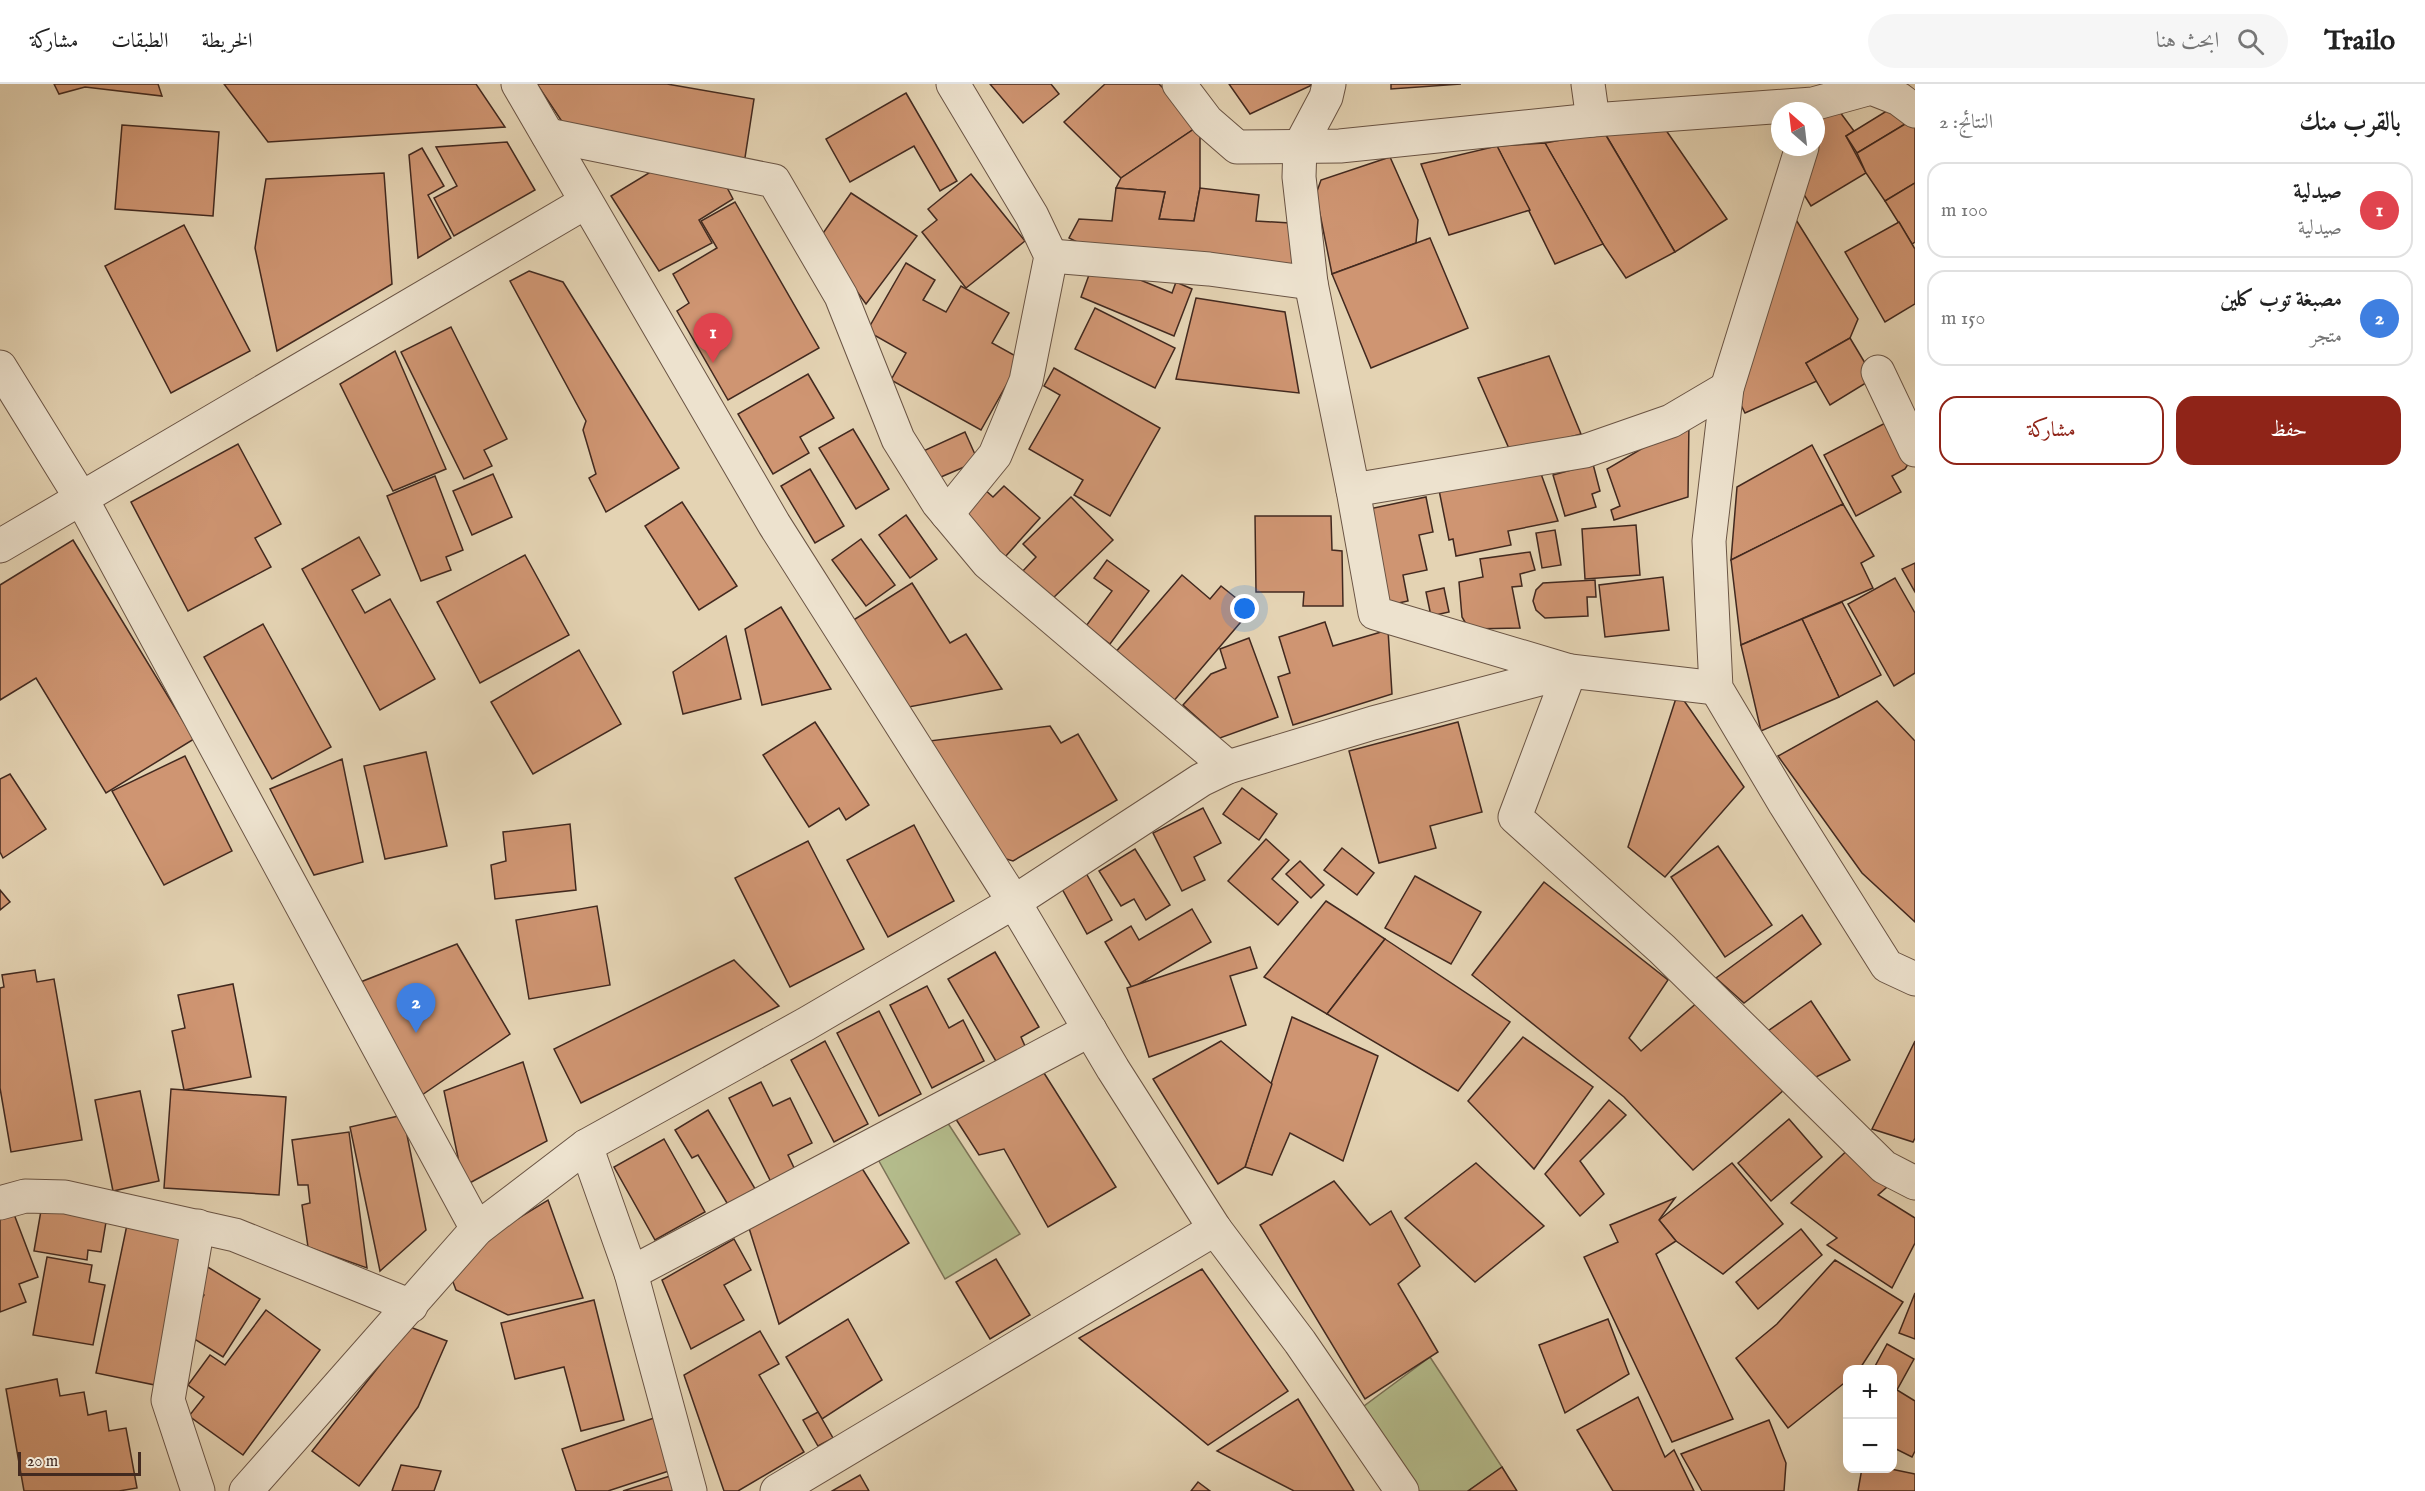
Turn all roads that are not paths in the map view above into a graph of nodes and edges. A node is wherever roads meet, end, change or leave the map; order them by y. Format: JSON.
{"nodes":[{"id":1,"x":518,"y":84,"type":"edge"},
{"id":2,"x":953,"y":84,"type":"edge"},
{"id":3,"x":1179,"y":84,"type":"edge"},
{"id":4,"x":1329,"y":84,"type":"edge"},
{"id":5,"x":1587,"y":84,"type":"edge"},
{"id":6,"x":1815,"y":100,"type":"edge"},
{"id":7,"x":1915,"y":111,"type":"edge"},
{"id":8,"x":1593,"y":120,"type":"junction"},
{"id":9,"x":548,"y":135,"type":"junction"},
{"id":10,"x":1300,"y":146,"type":"junction"},
{"id":11,"x":1799,"y":156,"type":"edge"},
{"id":12,"x":586,"y":202,"type":"junction"},
{"id":13,"x":1052,"y":256,"type":"junction"},
{"id":14,"x":1311,"y":283,"type":"junction"},
{"id":15,"x":0,"y":367,"type":"edge"},
{"id":16,"x":1878,"y":372,"type":"dead end"},
{"id":17,"x":1727,"y":388,"type":"junction"},
{"id":18,"x":1915,"y":450,"type":"edge"},
{"id":19,"x":1353,"y":490,"type":"junction"},
{"id":20,"x":81,"y":498,"type":"junction"},
{"id":21,"x":947,"y":514,"type":"junction"},
{"id":22,"x":0,"y":546,"type":"edge"},
{"id":23,"x":1570,"y":671,"type":"junction"},
{"id":24,"x":1716,"y":688,"type":"junction"},
{"id":25,"x":1228,"y":767,"type":"junction"},
{"id":26,"x":1014,"y":902,"type":"junction"},
{"id":27,"x":1915,"y":980,"type":"edge"},
{"id":28,"x":1090,"y":1030,"type":"junction"},
{"id":29,"x":586,"y":1146,"type":"junction"},
{"id":30,"x":1915,"y":1183,"type":"edge"},
{"id":31,"x":0,"y":1203,"type":"edge"},
{"id":32,"x":198,"y":1226,"type":"junction"},
{"id":33,"x":477,"y":1229,"type":"junction"},
{"id":34,"x":1215,"y":1229,"type":"junction"},
{"id":35,"x":631,"y":1273,"type":"junction"},
{"id":36,"x":411,"y":1305,"type":"junction"},
{"id":37,"x":198,"y":1491,"type":"edge"},
{"id":38,"x":246,"y":1491,"type":"edge"},
{"id":39,"x":690,"y":1491,"type":"edge"},
{"id":40,"x":777,"y":1491,"type":"edge"},
{"id":41,"x":1402,"y":1491,"type":"edge"}],
"edges":[{"from":1,"to":9,"type":"street"},
{"from":2,"to":13,"type":"street"},
{"from":3,"to":10,"type":"street"},
{"from":4,"to":10,"type":"street"},
{"from":5,"to":8,"type":"street"},
{"from":6,"to":7,"type":"street"},
{"from":6,"to":8,"type":"street"},
{"from":8,"to":10,"type":"street"},
{"from":9,"to":12,"type":"street"},
{"from":9,"to":21,"type":"street"},
{"from":10,"to":14,"type":"street"},
{"from":11,"to":17,"type":"street"},
{"from":12,"to":20,"type":"street"},
{"from":12,"to":26,"type":"street"},
{"from":13,"to":14,"type":"street"},
{"from":13,"to":21,"type":"street"},
{"from":14,"to":19,"type":"street"},
{"from":15,"to":20,"type":"street"},
{"from":16,"to":18,"type":"street"},
{"from":17,"to":19,"type":"street"},
{"from":17,"to":24,"type":"street"},
{"from":19,"to":23,"type":"street"},
{"from":20,"to":22,"type":"street"},
{"from":20,"to":33,"type":"street"},
{"from":21,"to":25,"type":"street"},
{"from":23,"to":24,"type":"street"},
{"from":23,"to":25,"type":"street"},
{"from":23,"to":30,"type":"street"},
{"from":24,"to":27,"type":"street"},
{"from":25,"to":26,"type":"street"},
{"from":26,"to":28,"type":"street"},
{"from":26,"to":29,"type":"street"},
{"from":28,"to":34,"type":"street"},
{"from":28,"to":35,"type":"street"},
{"from":29,"to":33,"type":"street"},
{"from":29,"to":35,"type":"street"},
{"from":31,"to":32,"type":"street"},
{"from":32,"to":36,"type":"street"},
{"from":32,"to":37,"type":"street"},
{"from":33,"to":36,"type":"street"},
{"from":34,"to":40,"type":"street"},
{"from":34,"to":41,"type":"street"},
{"from":35,"to":39,"type":"street"},
{"from":36,"to":38,"type":"street"}]}
